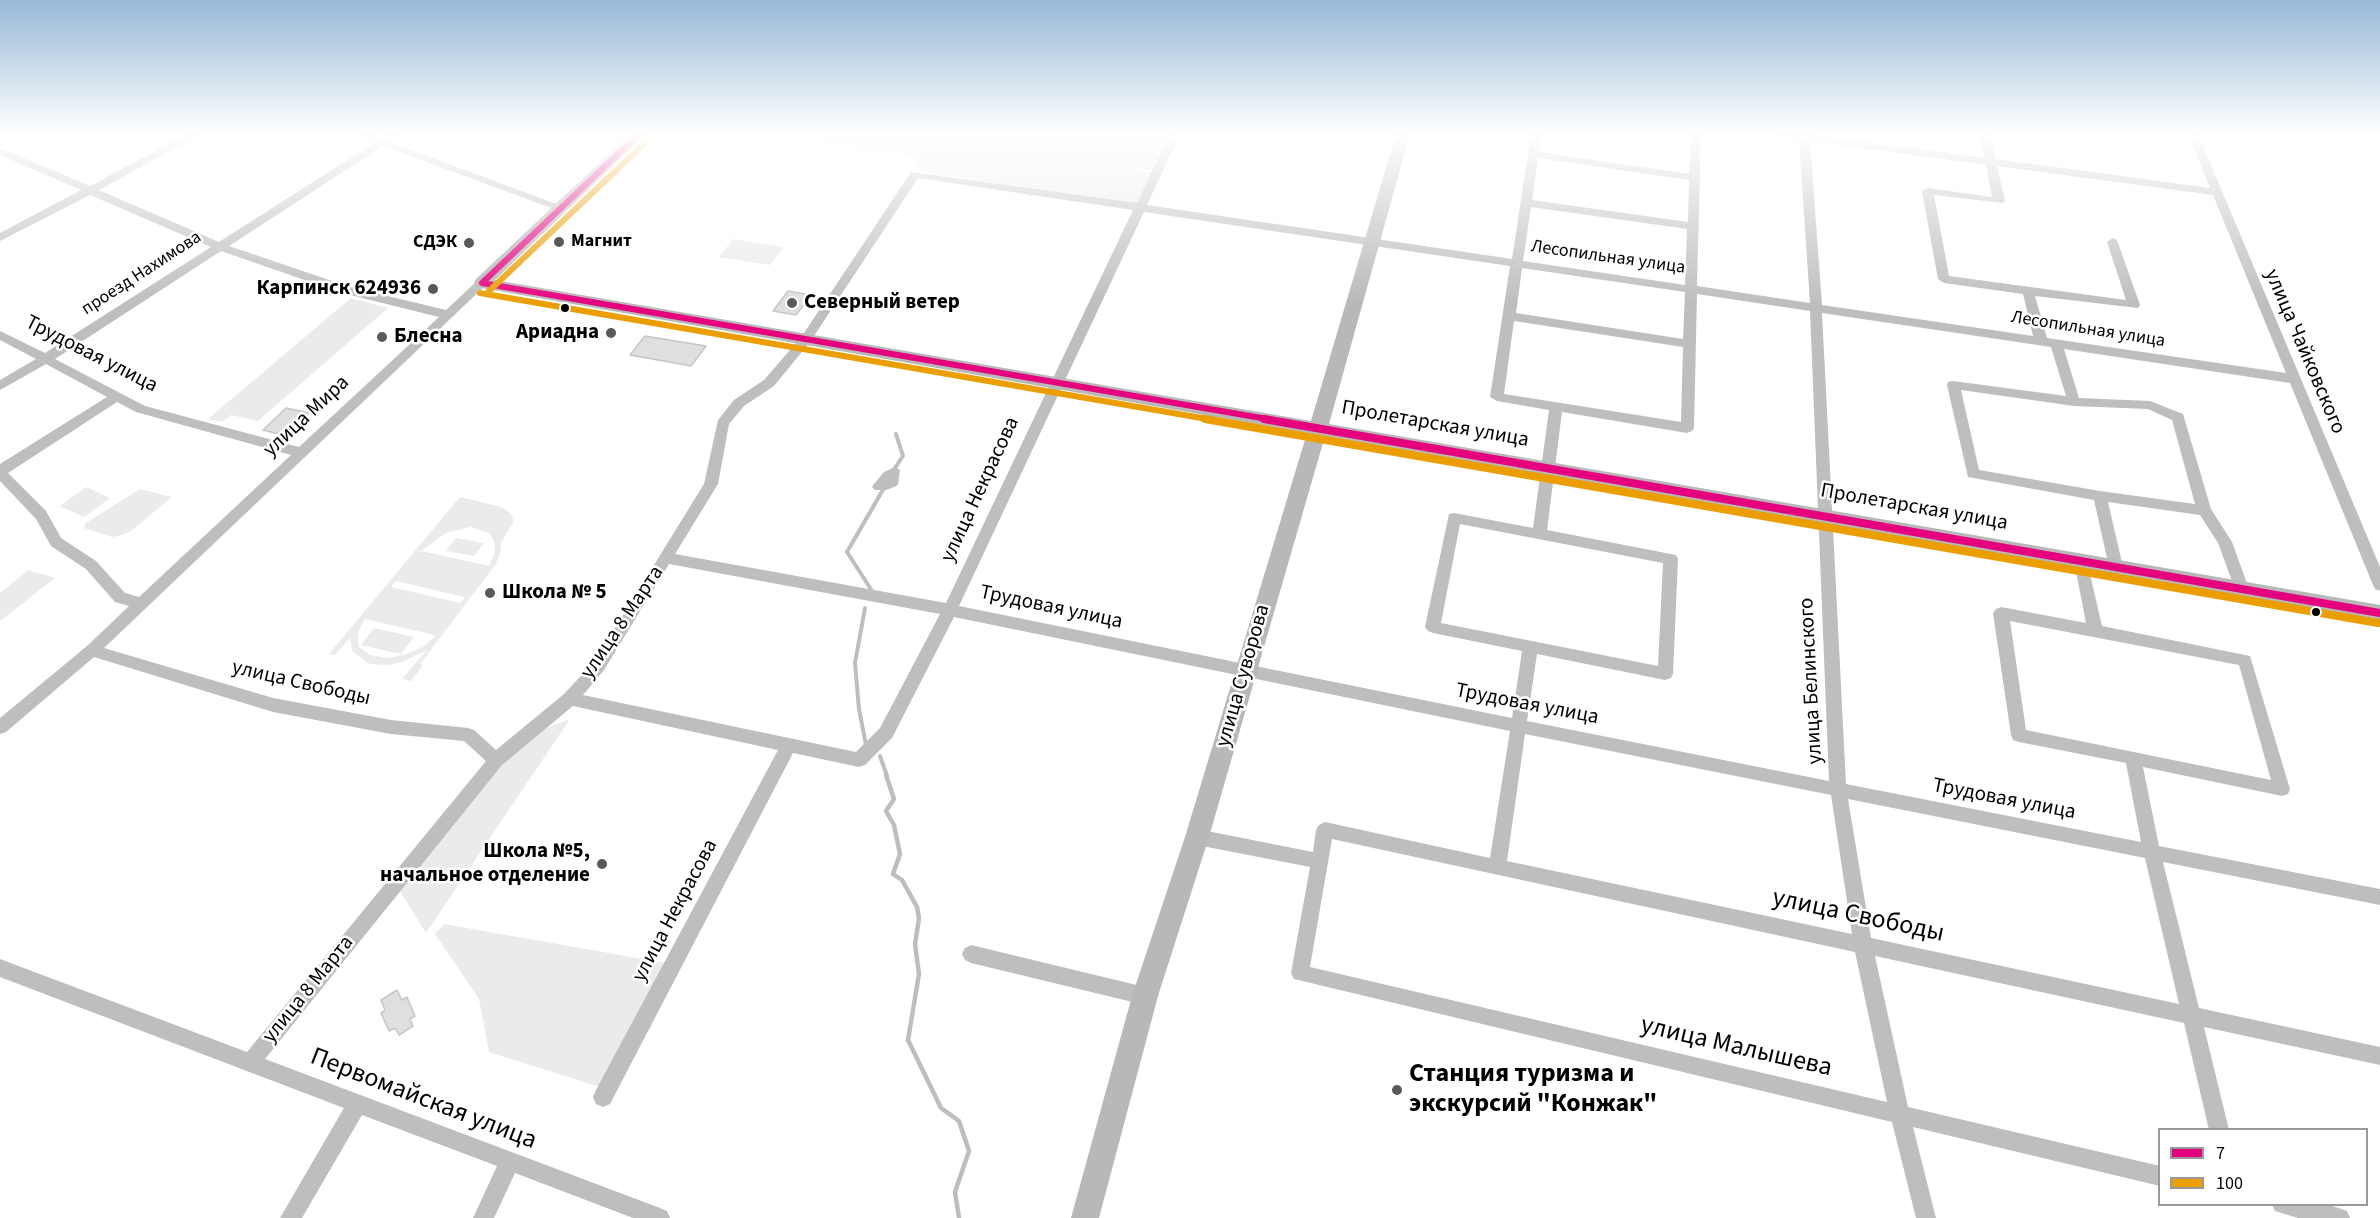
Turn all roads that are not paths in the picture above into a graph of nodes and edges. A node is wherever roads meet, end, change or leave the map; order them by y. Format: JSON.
{"nodes":[{"id":1,"x":88,"y":191,"type":"edge"},
{"id":2,"x":92,"y":191,"type":"edge"},
{"id":3,"x":304,"y":191,"type":"edge"},
{"id":4,"x":516,"y":191,"type":"edge"},
{"id":5,"x":578,"y":191,"type":"edge"},
{"id":6,"x":904,"y":191,"type":"edge"},
{"id":7,"x":1030,"y":191,"type":"edge"},
{"id":8,"x":1148,"y":191,"type":"edge"},
{"id":9,"x":1387,"y":191,"type":"edge"},
{"id":10,"x":1528,"y":191,"type":"edge"},
{"id":11,"x":1694,"y":191,"type":"edge"},
{"id":12,"x":1808,"y":191,"type":"edge"},
{"id":13,"x":1997,"y":191,"type":"edge"},
{"id":14,"x":2208,"y":191,"type":"edge"},
{"id":15,"x":2217,"y":192,"type":"joint"},
{"id":16,"x":1526,"y":203,"type":"junction"},
{"id":17,"x":561,"y":207,"type":"junction"},
{"id":18,"x":1140,"y":207,"type":"junction"},
{"id":19,"x":1693,"y":226,"type":"junction"},
{"id":20,"x":0,"y":238,"type":"edge"},
{"id":21,"x":1373,"y":242,"type":"junction"},
{"id":22,"x":2114,"y":242,"type":"dead end"},
{"id":23,"x":218,"y":246,"type":"junction"},
{"id":24,"x":1517,"y":263,"type":"junction"},
{"id":25,"x":482,"y":283,"type":"junction"},
{"id":26,"x":1690,"y":289,"type":"junction"},
{"id":27,"x":2028,"y":291,"type":"junction"},
{"id":28,"x":1816,"y":308,"type":"junction"},
{"id":29,"x":448,"y":315,"type":"junction"},
{"id":30,"x":1509,"y":316,"type":"junction"},
{"id":31,"x":0,"y":335,"type":"edge"},
{"id":32,"x":806,"y":339,"type":"junction"},
{"id":33,"x":2041,"y":341,"type":"junction"},
{"id":34,"x":1689,"y":344,"type":"junction"},
{"id":35,"x":2056,"y":344,"type":"junction"},
{"id":36,"x":47,"y":358,"type":"junction"},
{"id":37,"x":2294,"y":379,"type":"junction"},
{"id":38,"x":1056,"y":383,"type":"junction"},
{"id":39,"x":0,"y":386,"type":"edge"},
{"id":40,"x":116,"y":397,"type":"junction"},
{"id":41,"x":2074,"y":402,"type":"junction"},
{"id":42,"x":1556,"y":407,"type":"junction"},
{"id":43,"x":1317,"y":428,"type":"junction"},
{"id":44,"x":302,"y":453,"type":"junction"},
{"id":45,"x":1549,"y":468,"type":"junction"},
{"id":46,"x":0,"y":472,"type":"edge"},
{"id":47,"x":2100,"y":496,"type":"junction"},
{"id":48,"x":2204,"y":510,"type":"junction"},
{"id":49,"x":1825,"y":517,"type":"junction"},
{"id":50,"x":1539,"y":534,"type":"junction"},
{"id":51,"x":666,"y":558,"type":"junction"},
{"id":52,"x":2081,"y":561,"type":"junction"},
{"id":53,"x":2116,"y":567,"type":"junction"},
{"id":54,"x":2380,"y":585,"type":"edge"},
{"id":55,"x":2242,"y":589,"type":"junction"},
{"id":56,"x":142,"y":603,"type":"junction"},
{"id":57,"x":950,"y":610,"type":"junction"},
{"id":58,"x":2380,"y":613,"type":"edge"},
{"id":59,"x":2095,"y":631,"type":"junction"},
{"id":60,"x":1530,"y":647,"type":"junction"},
{"id":61,"x":92,"y":650,"type":"junction"},
{"id":62,"x":1245,"y":672,"type":"junction"},
{"id":63,"x":570,"y":699,"type":"junction"},
{"id":64,"x":1520,"y":726,"type":"junction"},
{"id":65,"x":0,"y":727,"type":"edge"},
{"id":66,"x":789,"y":746,"type":"junction"},
{"id":67,"x":2133,"y":758,"type":"junction"},
{"id":68,"x":496,"y":760,"type":"junction"},
{"id":69,"x":1838,"y":789,"type":"junction"},
{"id":70,"x":1197,"y":837,"type":"junction"},
{"id":71,"x":2152,"y":852,"type":"junction"},
{"id":72,"x":1320,"y":861,"type":"junction"},
{"id":73,"x":1498,"y":865,"type":"junction"},
{"id":74,"x":2380,"y":897,"type":"edge"},
{"id":75,"x":1863,"y":945,"type":"junction"},
{"id":76,"x":971,"y":954,"type":"dead end"},
{"id":77,"x":0,"y":968,"type":"edge"},
{"id":78,"x":1145,"y":996,"type":"junction"},
{"id":79,"x":2192,"y":1016,"type":"junction"},
{"id":80,"x":2380,"y":1056,"type":"edge"},
{"id":81,"x":250,"y":1063,"type":"junction"},
{"id":82,"x":603,"y":1097,"type":"dead end"},
{"id":83,"x":357,"y":1105,"type":"junction"},
{"id":84,"x":1900,"y":1115,"type":"junction"},
{"id":85,"x":2219,"y":1128,"type":"edge"},
{"id":86,"x":510,"y":1162,"type":"junction"},
{"id":87,"x":2158,"y":1176,"type":"edge"},
{"id":88,"x":2290,"y":1206,"type":"edge"},
{"id":89,"x":290,"y":1218,"type":"edge"},
{"id":90,"x":483,"y":1218,"type":"edge"},
{"id":91,"x":660,"y":1218,"type":"edge"},
{"id":92,"x":1085,"y":1218,"type":"edge"},
{"id":93,"x":1926,"y":1218,"type":"edge"},
{"id":94,"x":2340,"y":1218,"type":"edge"}],
"edges":[{"from":1,"to":20,"type":"street"},
{"from":2,"to":23,"type":"street"},
{"from":3,"to":23,"type":"street","name":"проезд Нахимова"},
{"from":4,"to":17,"type":"street"},
{"from":5,"to":17,"type":"main road","name":"улица Мира"},
{"from":6,"to":32,"type":"street","name":"улица 8 Марта"},
{"from":7,"to":18,"type":"street","name":"Лесопильная улица"},
{"from":8,"to":18,"type":"street","name":"улица Некрасова"},
{"from":9,"to":21,"type":"main road","name":"улица Суворова"},
{"from":10,"to":16,"type":"street"},
{"from":11,"to":19,"type":"street"},
{"from":12,"to":28,"type":"street","name":"улица Белинского"},
{"from":13,"to":27,"type":"street"},
{"from":14,"to":15,"type":"street"},
{"from":15,"to":37,"type":"street","name":"улица Чайковского"},
{"from":16,"to":19,"type":"street"},
{"from":16,"to":24,"type":"street"},
{"from":17,"to":25,"type":"main road","name":"улица Мира"},
{"from":18,"to":21,"type":"street","name":"Лесопильная улица"},
{"from":18,"to":38,"type":"street","name":"улица Некрасова"},
{"from":19,"to":26,"type":"street"},
{"from":21,"to":24,"type":"street","name":"Лесопильная улица"},
{"from":21,"to":43,"type":"main road","name":"улица Суворова"},
{"from":22,"to":27,"type":"street"},
{"from":23,"to":29,"type":"street"},
{"from":23,"to":36,"type":"street","name":"проезд Нахимова"},
{"from":24,"to":26,"type":"street","name":"Лесопильная улица"},
{"from":24,"to":30,"type":"street"},
{"from":25,"to":29,"type":"street","name":"улица Мира"},
{"from":25,"to":32,"type":"main road","name":"Пролетарская улица"},
{"from":26,"to":28,"type":"street","name":"Лесопильная улица"},
{"from":26,"to":34,"type":"street"},
{"from":27,"to":33,"type":"street"},
{"from":28,"to":33,"type":"street","name":"Лесопильная улица"},
{"from":28,"to":49,"type":"street","name":"улица Белинского"},
{"from":29,"to":44,"type":"street","name":"улица Мира"},
{"from":30,"to":34,"type":"street"},
{"from":30,"to":42,"type":"street"},
{"from":31,"to":36,"type":"street","name":"Трудовая улица"},
{"from":32,"to":38,"type":"main road","name":"Пролетарская улица"},
{"from":32,"to":51,"type":"street","name":"улица 8 Марта"},
{"from":33,"to":35,"type":"street","name":"Лесопильная улица"},
{"from":34,"to":42,"type":"street"},
{"from":35,"to":37,"type":"street","name":"Лесопильная улица"},
{"from":35,"to":41,"type":"street"},
{"from":36,"to":39,"type":"street","name":"проезд Нахимова"},
{"from":36,"to":40,"type":"street","name":"Трудовая улица"},
{"from":37,"to":54,"type":"street","name":"улица Чайковского"},
{"from":38,"to":43,"type":"main road","name":"Пролетарская улица"},
{"from":38,"to":57,"type":"street","name":"улица Некрасова"},
{"from":40,"to":44,"type":"street","name":"Трудовая улица"},
{"from":40,"to":46,"type":"street"},
{"from":41,"to":47,"type":"street"},
{"from":41,"to":48,"type":"street"},
{"from":42,"to":45,"type":"street"},
{"from":43,"to":45,"type":"main road","name":"Пролетарская улица"},
{"from":43,"to":62,"type":"main road","name":"улица Суворова"},
{"from":44,"to":56,"type":"street","name":"улица Мира"},
{"from":45,"to":49,"type":"main road","name":"Пролетарская улица"},
{"from":45,"to":50,"type":"street"},
{"from":46,"to":56,"type":"street"},
{"from":47,"to":48,"type":"street"},
{"from":47,"to":53,"type":"street"},
{"from":48,"to":55,"type":"street"},
{"from":49,"to":52,"type":"main road","name":"Пролетарская улица"},
{"from":49,"to":69,"type":"street","name":"улица Белинского"},
{"from":50,"to":60,"type":"street"},
{"from":50,"to":60,"type":"street"},
{"from":51,"to":57,"type":"street","name":"Трудовая улица"},
{"from":51,"to":63,"type":"street","name":"улица 8 Марта"},
{"from":52,"to":53,"type":"main road","name":"Пролетарская улица"},
{"from":52,"to":59,"type":"street"},
{"from":53,"to":55,"type":"main road","name":"Пролетарская улица"},
{"from":55,"to":58,"type":"main road","name":"Пролетарская улица"},
{"from":56,"to":61,"type":"street","name":"улица Мира"},
{"from":57,"to":62,"type":"street","name":"Трудовая улица"},
{"from":57,"to":66,"type":"street","name":"улица Некрасова"},
{"from":59,"to":67,"type":"street"},
{"from":59,"to":67,"type":"street"},
{"from":60,"to":64,"type":"street"},
{"from":61,"to":65,"type":"street","name":"улица Мира"},
{"from":61,"to":68,"type":"street","name":"улица Свободы"},
{"from":62,"to":64,"type":"street","name":"Трудовая улица"},
{"from":62,"to":70,"type":"main road","name":"улица Суворова"},
{"from":63,"to":66,"type":"street"},
{"from":63,"to":68,"type":"street","name":"улица 8 Марта"},
{"from":64,"to":69,"type":"street","name":"Трудовая улица"},
{"from":64,"to":73,"type":"street"},
{"from":66,"to":82,"type":"street","name":"улица Некрасова"},
{"from":67,"to":71,"type":"street"},
{"from":68,"to":81,"type":"street","name":"улица 8 Марта"},
{"from":69,"to":71,"type":"street","name":"Трудовая улица"},
{"from":69,"to":75,"type":"street","name":"улица Белинского"},
{"from":70,"to":72,"type":"street"},
{"from":70,"to":78,"type":"main road","name":"улица Суворова"},
{"from":71,"to":74,"type":"street","name":"Трудовая улица"},
{"from":71,"to":79,"type":"street"},
{"from":72,"to":73,"type":"street","name":"улица Свободы"},
{"from":72,"to":84,"type":"street","name":"улица Малышева"},
{"from":73,"to":75,"type":"street","name":"улица Свободы"},
{"from":75,"to":79,"type":"street","name":"улица Свободы"},
{"from":75,"to":84,"type":"street","name":"улица Белинского"},
{"from":76,"to":78,"type":"street"},
{"from":77,"to":81,"type":"street","name":"Первомайская улица"},
{"from":78,"to":92,"type":"main road","name":"улица Суворова"},
{"from":79,"to":80,"type":"street","name":"улица Свободы"},
{"from":79,"to":85,"type":"street"},
{"from":81,"to":83,"type":"street","name":"Первомайская улица"},
{"from":83,"to":86,"type":"street","name":"Первомайская улица"},
{"from":83,"to":89,"type":"street"},
{"from":84,"to":87,"type":"street","name":"улица Малышева"},
{"from":84,"to":93,"type":"street","name":"улица Белинского"},
{"from":86,"to":90,"type":"street"},
{"from":86,"to":91,"type":"street","name":"Первомайская улица"},
{"from":88,"to":94,"type":"street"}]}
